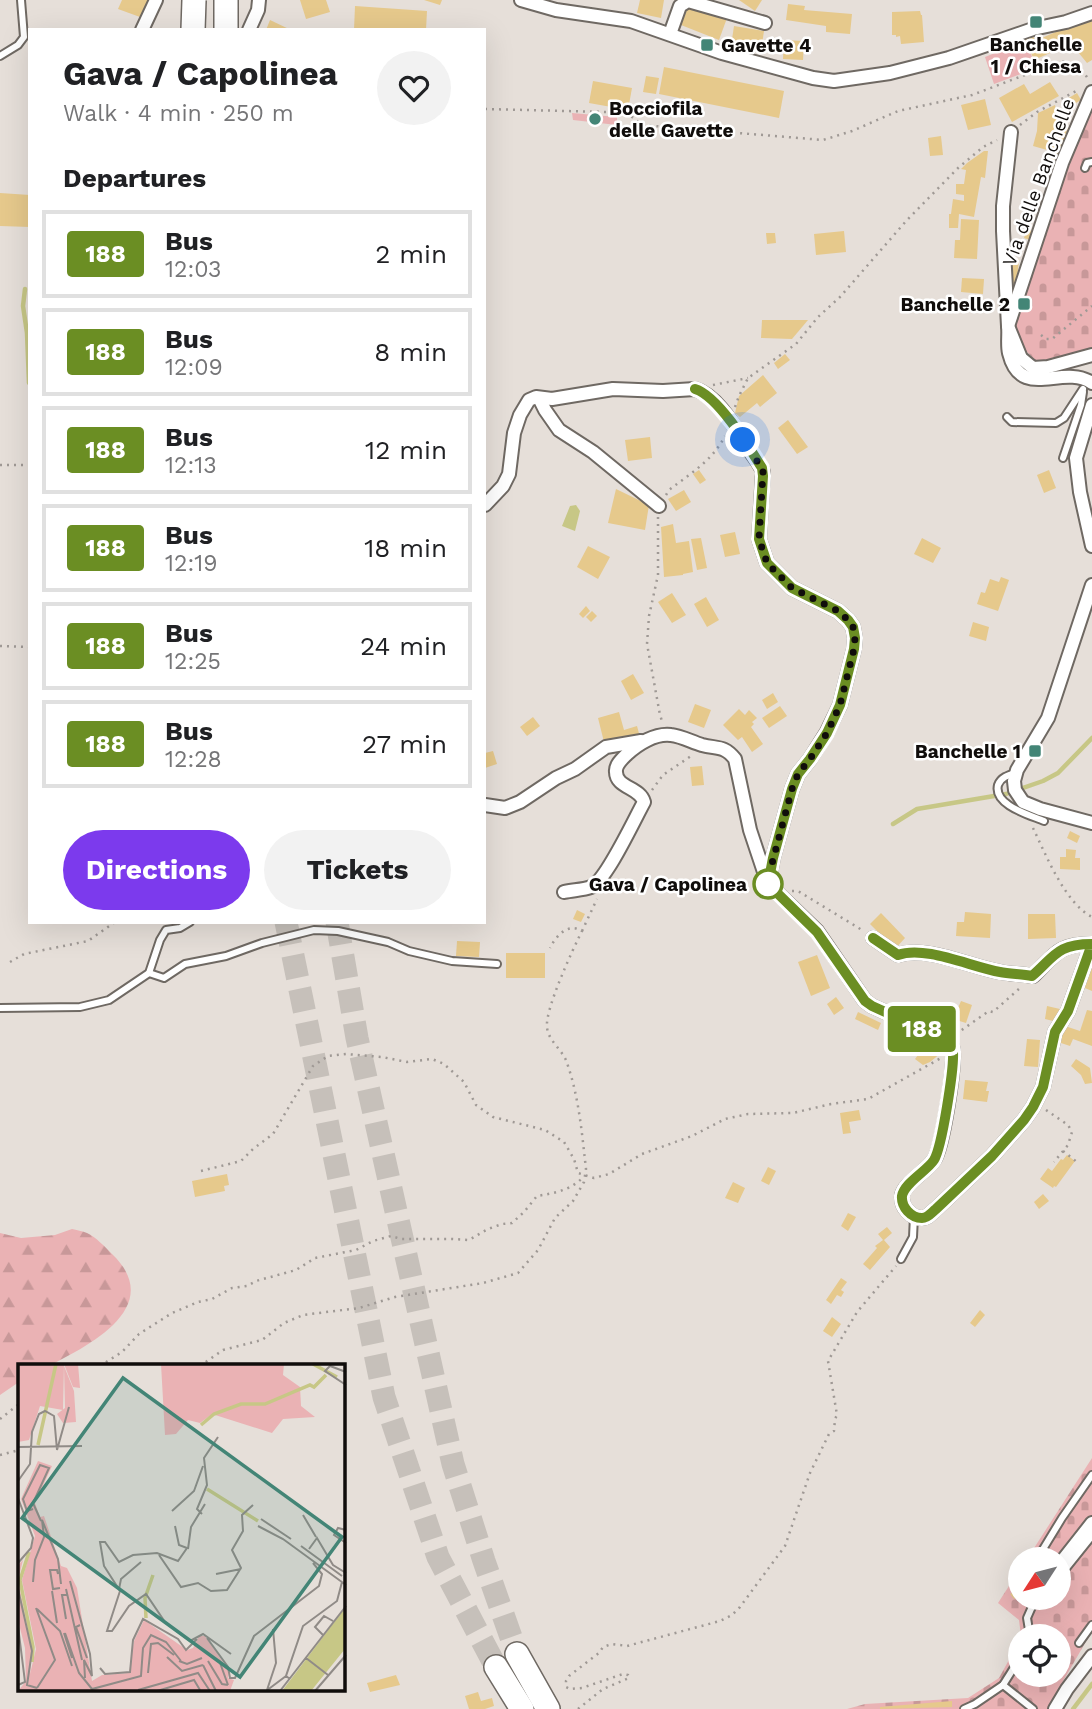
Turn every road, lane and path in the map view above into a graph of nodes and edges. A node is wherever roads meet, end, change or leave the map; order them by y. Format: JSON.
{"nodes":[{"id":1,"x":21,"y":0,"type":"edge"},
{"id":2,"x":156,"y":0,"type":"edge"},
{"id":3,"x":194,"y":0,"type":"edge"},
{"id":4,"x":202,"y":0,"type":"edge"},
{"id":5,"x":226,"y":0,"type":"edge"},
{"id":6,"x":259,"y":0,"type":"edge"},
{"id":7,"x":521,"y":0,"type":"edge"},
{"id":8,"x":729,"y":5,"type":"edge"},
{"id":9,"x":1092,"y":13,"type":"edge"},
{"id":10,"x":765,"y":23,"type":"dead end"},
{"id":11,"x":143,"y":28,"type":"edge"},
{"id":12,"x":186,"y":28,"type":"edge"},
{"id":13,"x":193,"y":28,"type":"edge"},
{"id":14,"x":226,"y":28,"type":"edge"},
{"id":15,"x":250,"y":28,"type":"edge"},
{"id":16,"x":670,"y":34,"type":"junction"},
{"id":17,"x":0,"y":56,"type":"edge"},
{"id":18,"x":1087,"y":89,"type":"edge"},
{"id":19,"x":486,"y":109,"type":"edge"},
{"id":20,"x":1011,"y":132,"type":"junction"},
{"id":21,"x":1092,"y":162,"type":"edge"},
{"id":22,"x":1085,"y":168,"type":"dead end"},
{"id":23,"x":1092,"y":306,"type":"edge"},
{"id":24,"x":1008,"y":326,"type":"junction"},
{"id":25,"x":1041,"y":335,"type":"dead end"},
{"id":26,"x":1092,"y":355,"type":"edge"},
{"id":27,"x":748,"y":378,"type":"junction"},
{"id":28,"x":1085,"y":383,"type":"edge"},
{"id":29,"x":695,"y":389,"type":"junction"},
{"id":30,"x":539,"y":398,"type":"junction"},
{"id":31,"x":1092,"y":405,"type":"edge"},
{"id":32,"x":1007,"y":418,"type":"dead end"},
{"id":33,"x":731,"y":422,"type":"junction"},
{"id":34,"x":725,"y":435,"type":"dead end"},
{"id":35,"x":1063,"y":458,"type":"dead end"},
{"id":36,"x":28,"y":465,"type":"edge"},
{"id":37,"x":0,"y":466,"type":"edge"},
{"id":38,"x":486,"y":504,"type":"edge"},
{"id":39,"x":659,"y":506,"type":"junction"},
{"id":40,"x":1092,"y":546,"type":"edge"},
{"id":41,"x":1092,"y":585,"type":"edge"},
{"id":42,"x":0,"y":646,"type":"edge"},
{"id":43,"x":28,"y":647,"type":"edge"},
{"id":44,"x":669,"y":734,"type":"junction"},
{"id":45,"x":647,"y":740,"type":"junction"},
{"id":46,"x":705,"y":746,"type":"junction"},
{"id":47,"x":1016,"y":773,"type":"junction"},
{"id":48,"x":644,"y":802,"type":"junction"},
{"id":49,"x":486,"y":805,"type":"edge"},
{"id":50,"x":1018,"y":810,"type":"junction"},
{"id":51,"x":1044,"y":821,"type":"dead end"},
{"id":52,"x":1092,"y":822,"type":"edge"},
{"id":53,"x":772,"y":888,"type":"junction"},
{"id":54,"x":564,"y":892,"type":"dead end"},
{"id":55,"x":1092,"y":917,"type":"edge"},
{"id":56,"x":112,"y":924,"type":"edge"},
{"id":57,"x":187,"y":924,"type":"edge"},
{"id":58,"x":873,"y":938,"type":"joint"},
{"id":59,"x":1092,"y":944,"type":"edge"},
{"id":60,"x":550,"y":948,"type":"dead end"},
{"id":61,"x":10,"y":962,"type":"dead end"},
{"id":62,"x":497,"y":964,"type":"dead end"},
{"id":63,"x":149,"y":973,"type":"junction"},
{"id":64,"x":1032,"y":976,"type":"junction"},
{"id":65,"x":0,"y":1008,"type":"edge"},
{"id":66,"x":951,"y":1047,"type":"junction"},
{"id":67,"x":1033,"y":1107,"type":"junction"},
{"id":68,"x":1063,"y":1151,"type":"junction"},
{"id":69,"x":1054,"y":1162,"type":"dead end"},
{"id":70,"x":1077,"y":1162,"type":"dead end"},
{"id":71,"x":201,"y":1171,"type":"dead end"},
{"id":72,"x":584,"y":1176,"type":"junction"},
{"id":73,"x":914,"y":1216,"type":"junction"},
{"id":74,"x":901,"y":1259,"type":"joint"},
{"id":75,"x":103,"y":1364,"type":"edge"},
{"id":76,"x":203,"y":1364,"type":"edge"},
{"id":77,"x":18,"y":1404,"type":"edge"},
{"id":78,"x":0,"y":1419,"type":"edge"},
{"id":79,"x":18,"y":1450,"type":"edge"},
{"id":80,"x":0,"y":1455,"type":"edge"},
{"id":81,"x":1092,"y":1475,"type":"edge"},
{"id":82,"x":1092,"y":1523,"type":"edge"},
{"id":83,"x":1092,"y":1536,"type":"edge"},
{"id":84,"x":1044,"y":1547,"type":"edge"},
{"id":85,"x":1071,"y":1550,"type":"edge"},
{"id":86,"x":1071,"y":1562,"type":"edge"},
{"id":87,"x":1092,"y":1625,"type":"edge"},
{"id":88,"x":1079,"y":1643,"type":"dead end"},
{"id":89,"x":517,"y":1654,"type":"tunnel mouth"},
{"id":90,"x":1092,"y":1656,"type":"edge"},
{"id":91,"x":496,"y":1667,"type":"tunnel mouth"},
{"id":92,"x":1008,"y":1677,"type":"edge"},
{"id":93,"x":1003,"y":1685,"type":"junction"},
{"id":94,"x":975,"y":1707,"type":"edge"},
{"id":95,"x":522,"y":1709,"type":"edge"},
{"id":96,"x":548,"y":1709,"type":"edge"},
{"id":97,"x":578,"y":1709,"type":"edge"},
{"id":98,"x":964,"y":1709,"type":"edge"},
{"id":99,"x":1033,"y":1709,"type":"edge"},
{"id":100,"x":1055,"y":1709,"type":"edge"}],
"edges":[{"from":1,"to":17,"type":"lane"},
{"from":2,"to":11,"type":"street"},
{"from":3,"to":13,"type":"highway","bridge":true},
{"from":4,"to":12,"type":"street"},
{"from":5,"to":14,"type":"highway"},
{"from":6,"to":15,"type":"street"},
{"from":7,"to":16,"type":"street"},
{"from":8,"to":10,"type":"street"},
{"from":8,"to":16,"type":"street"},
{"from":9,"to":16,"type":"street"},
{"from":18,"to":19,"type":"path"},
{"from":18,"to":20,"type":"path"},
{"from":18,"to":24,"type":"street","name":"Via delle Banchelle"},
{"from":20,"to":24,"type":"street"},
{"from":20,"to":27,"type":"path"},
{"from":21,"to":22,"type":"lane"},
{"from":23,"to":25,"type":"path"},
{"from":24,"to":26,"type":"street"},
{"from":24,"to":28,"type":"street","name":"Via delle Banchelle"},
{"from":27,"to":29,"type":"path"},
{"from":27,"to":33,"type":"path"},
{"from":28,"to":32,"type":"lane"},
{"from":28,"to":35,"type":"lane"},
{"from":29,"to":30,"type":"street"},
{"from":29,"to":33,"type":"street"},
{"from":30,"to":38,"type":"street"},
{"from":30,"to":39,"type":"street"},
{"from":31,"to":40,"type":"street"},
{"from":33,"to":53,"type":"street"},
{"from":34,"to":39,"type":"path"},
{"from":36,"to":37,"type":"path"},
{"from":39,"to":44,"type":"path"},
{"from":41,"to":47,"type":"street"},
{"from":42,"to":43,"type":"path"},
{"from":44,"to":45,"type":"street"},
{"from":44,"to":46,"type":"street"},
{"from":45,"to":48,"type":"street"},
{"from":45,"to":49,"type":"street"},
{"from":46,"to":48,"type":"path"},
{"from":46,"to":53,"type":"street"},
{"from":47,"to":50,"type":"lane"},
{"from":47,"to":52,"type":"street"},
{"from":48,"to":54,"type":"street"},
{"from":50,"to":51,"type":"lane"},
{"from":50,"to":55,"type":"path"},
{"from":53,"to":58,"type":"path"},
{"from":53,"to":66,"type":"street"},
{"from":56,"to":61,"type":"path"},
{"from":57,"to":63,"type":"lane"},
{"from":58,"to":64,"type":"street"},
{"from":59,"to":64,"type":"street"},
{"from":59,"to":67,"type":"street"},
{"from":60,"to":72,"type":"path"},
{"from":62,"to":63,"type":"lane"},
{"from":63,"to":65,"type":"lane"},
{"from":64,"to":66,"type":"path"},
{"from":66,"to":72,"type":"path"},
{"from":66,"to":73,"type":"street"},
{"from":67,"to":68,"type":"path"},
{"from":67,"to":73,"type":"street"},
{"from":68,"to":69,"type":"path"},
{"from":68,"to":70,"type":"path"},
{"from":71,"to":72,"type":"path"},
{"from":72,"to":75,"type":"path"},
{"from":72,"to":76,"type":"path"},
{"from":73,"to":74,"type":"lane"},
{"from":74,"to":97,"type":"path"},
{"from":77,"to":78,"type":"path"},
{"from":79,"to":80,"type":"path"},
{"from":81,"to":84,"type":"lane"},
{"from":82,"to":85,"type":"street"},
{"from":83,"to":86,"type":"lane"},
{"from":87,"to":88,"type":"lane"},
{"from":89,"to":96,"type":"highway"},
{"from":90,"to":100,"type":"street"},
{"from":91,"to":95,"type":"highway"},
{"from":92,"to":93,"type":"lane"},
{"from":93,"to":94,"type":"lane"},
{"from":93,"to":99,"type":"lane"},
{"from":94,"to":98,"type":"lane"}]}
